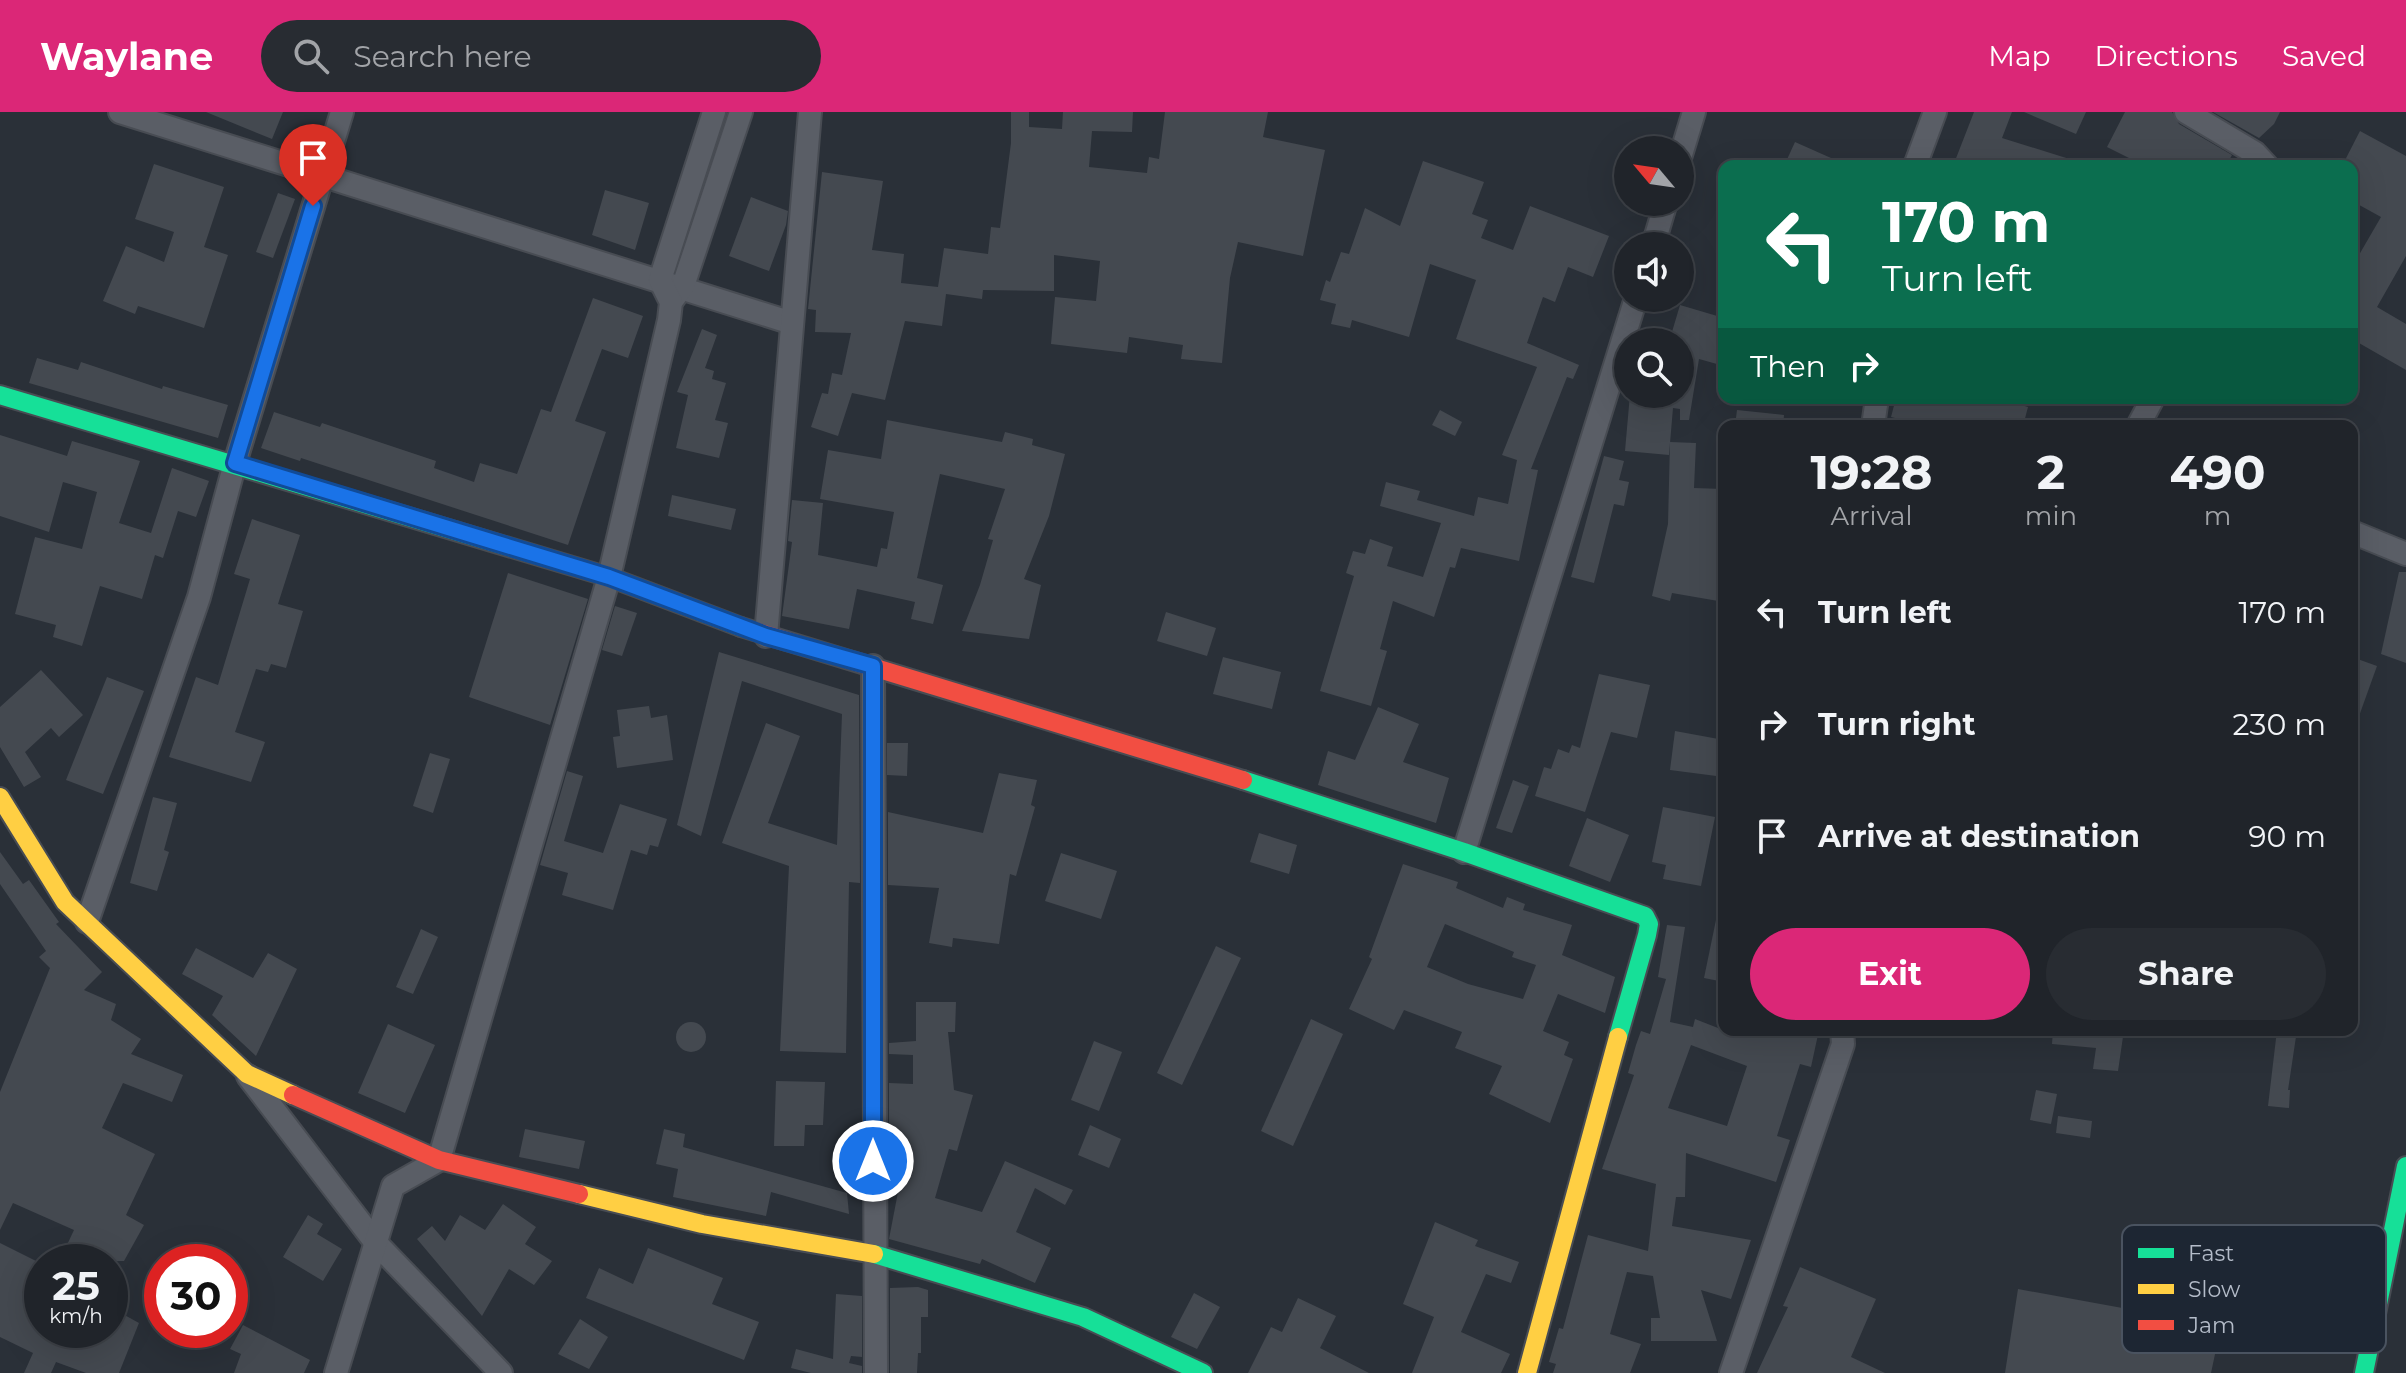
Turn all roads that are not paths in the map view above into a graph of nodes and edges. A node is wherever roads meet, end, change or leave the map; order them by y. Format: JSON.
{"nodes":[{"id":1,"x":342,"y":112,"type":"edge"},
{"id":2,"x":714,"y":112,"type":"edge"},
{"id":3,"x":741,"y":112,"type":"edge"},
{"id":4,"x":810,"y":112,"type":"edge"},
{"id":5,"x":1694,"y":112,"type":"edge"},
{"id":6,"x":1935,"y":112,"type":"edge"},
{"id":7,"x":2186,"y":112,"type":"edge"},
{"id":8,"x":125,"y":113,"type":"edge"},
{"id":9,"x":1687,"y":136,"type":"edge"},
{"id":10,"x":1917,"y":160,"type":"edge"},
{"id":11,"x":2261,"y":160,"type":"edge"},
{"id":12,"x":322,"y":178,"type":"junction"},
{"id":13,"x":660,"y":280,"type":"junction"},
{"id":14,"x":677,"y":294,"type":"junction"},
{"id":15,"x":1632,"y":312,"type":"edge"},
{"id":16,"x":792,"y":323,"type":"junction"},
{"id":17,"x":0,"y":395,"type":"edge"},
{"id":18,"x":235,"y":463,"type":"junction"},
{"id":19,"x":2358,"y":534,"type":"edge"},
{"id":20,"x":2406,"y":554,"type":"edge"},
{"id":21,"x":609,"y":577,"type":"junction"},
{"id":22,"x":766,"y":636,"type":"junction"},
{"id":23,"x":873,"y":666,"type":"junction"},
{"id":24,"x":0,"y":797,"type":"edge"},
{"id":25,"x":1464,"y":852,"type":"junction"},
{"id":26,"x":87,"y":922,"type":"junction"},
{"id":27,"x":1842,"y":1036,"type":"edge"},
{"id":28,"x":247,"y":1074,"type":"junction"},
{"id":29,"x":439,"y":1160,"type":"junction"},
{"id":30,"x":2406,"y":1166,"type":"edge"},
{"id":31,"x":376,"y":1243,"type":"junction"},
{"id":32,"x":873,"y":1254,"type":"junction"},
{"id":33,"x":2386,"y":1265,"type":"edge"},
{"id":34,"x":2368,"y":1353,"type":"edge"},
{"id":35,"x":336,"y":1373,"type":"edge"},
{"id":36,"x":501,"y":1373,"type":"edge"},
{"id":37,"x":876,"y":1373,"type":"edge"},
{"id":38,"x":1203,"y":1373,"type":"edge"},
{"id":39,"x":1527,"y":1373,"type":"edge"},
{"id":40,"x":1731,"y":1373,"type":"edge"},
{"id":41,"x":2364,"y":1373,"type":"edge"}],
"edges":[{"from":1,"to":12,"type":"street"},
{"from":2,"to":13,"type":"street"},
{"from":3,"to":14,"type":"street"},
{"from":4,"to":16,"type":"street"},
{"from":5,"to":9,"type":"street"},
{"from":6,"to":10,"type":"street"},
{"from":7,"to":11,"type":"street"},
{"from":8,"to":12,"type":"street"},
{"from":12,"to":13,"type":"street"},
{"from":12,"to":18,"type":"street"},
{"from":13,"to":14,"type":"street"},
{"from":14,"to":16,"type":"street"},
{"from":14,"to":21,"type":"street"},
{"from":15,"to":25,"type":"street"},
{"from":16,"to":22,"type":"street"},
{"from":17,"to":18,"type":"street"},
{"from":18,"to":21,"type":"street"},
{"from":18,"to":26,"type":"street"},
{"from":19,"to":20,"type":"street"},
{"from":21,"to":22,"type":"street"},
{"from":21,"to":29,"type":"street"},
{"from":22,"to":23,"type":"street"},
{"from":23,"to":25,"type":"street"},
{"from":23,"to":32,"type":"street"},
{"from":24,"to":26,"type":"street"},
{"from":25,"to":39,"type":"street"},
{"from":26,"to":28,"type":"street"},
{"from":27,"to":40,"type":"street"},
{"from":28,"to":29,"type":"street"},
{"from":28,"to":31,"type":"street"},
{"from":29,"to":31,"type":"street"},
{"from":29,"to":32,"type":"street"},
{"from":30,"to":33,"type":"street"},
{"from":31,"to":35,"type":"street"},
{"from":31,"to":36,"type":"street"},
{"from":32,"to":37,"type":"street"},
{"from":32,"to":38,"type":"street"},
{"from":34,"to":41,"type":"street"}]}
